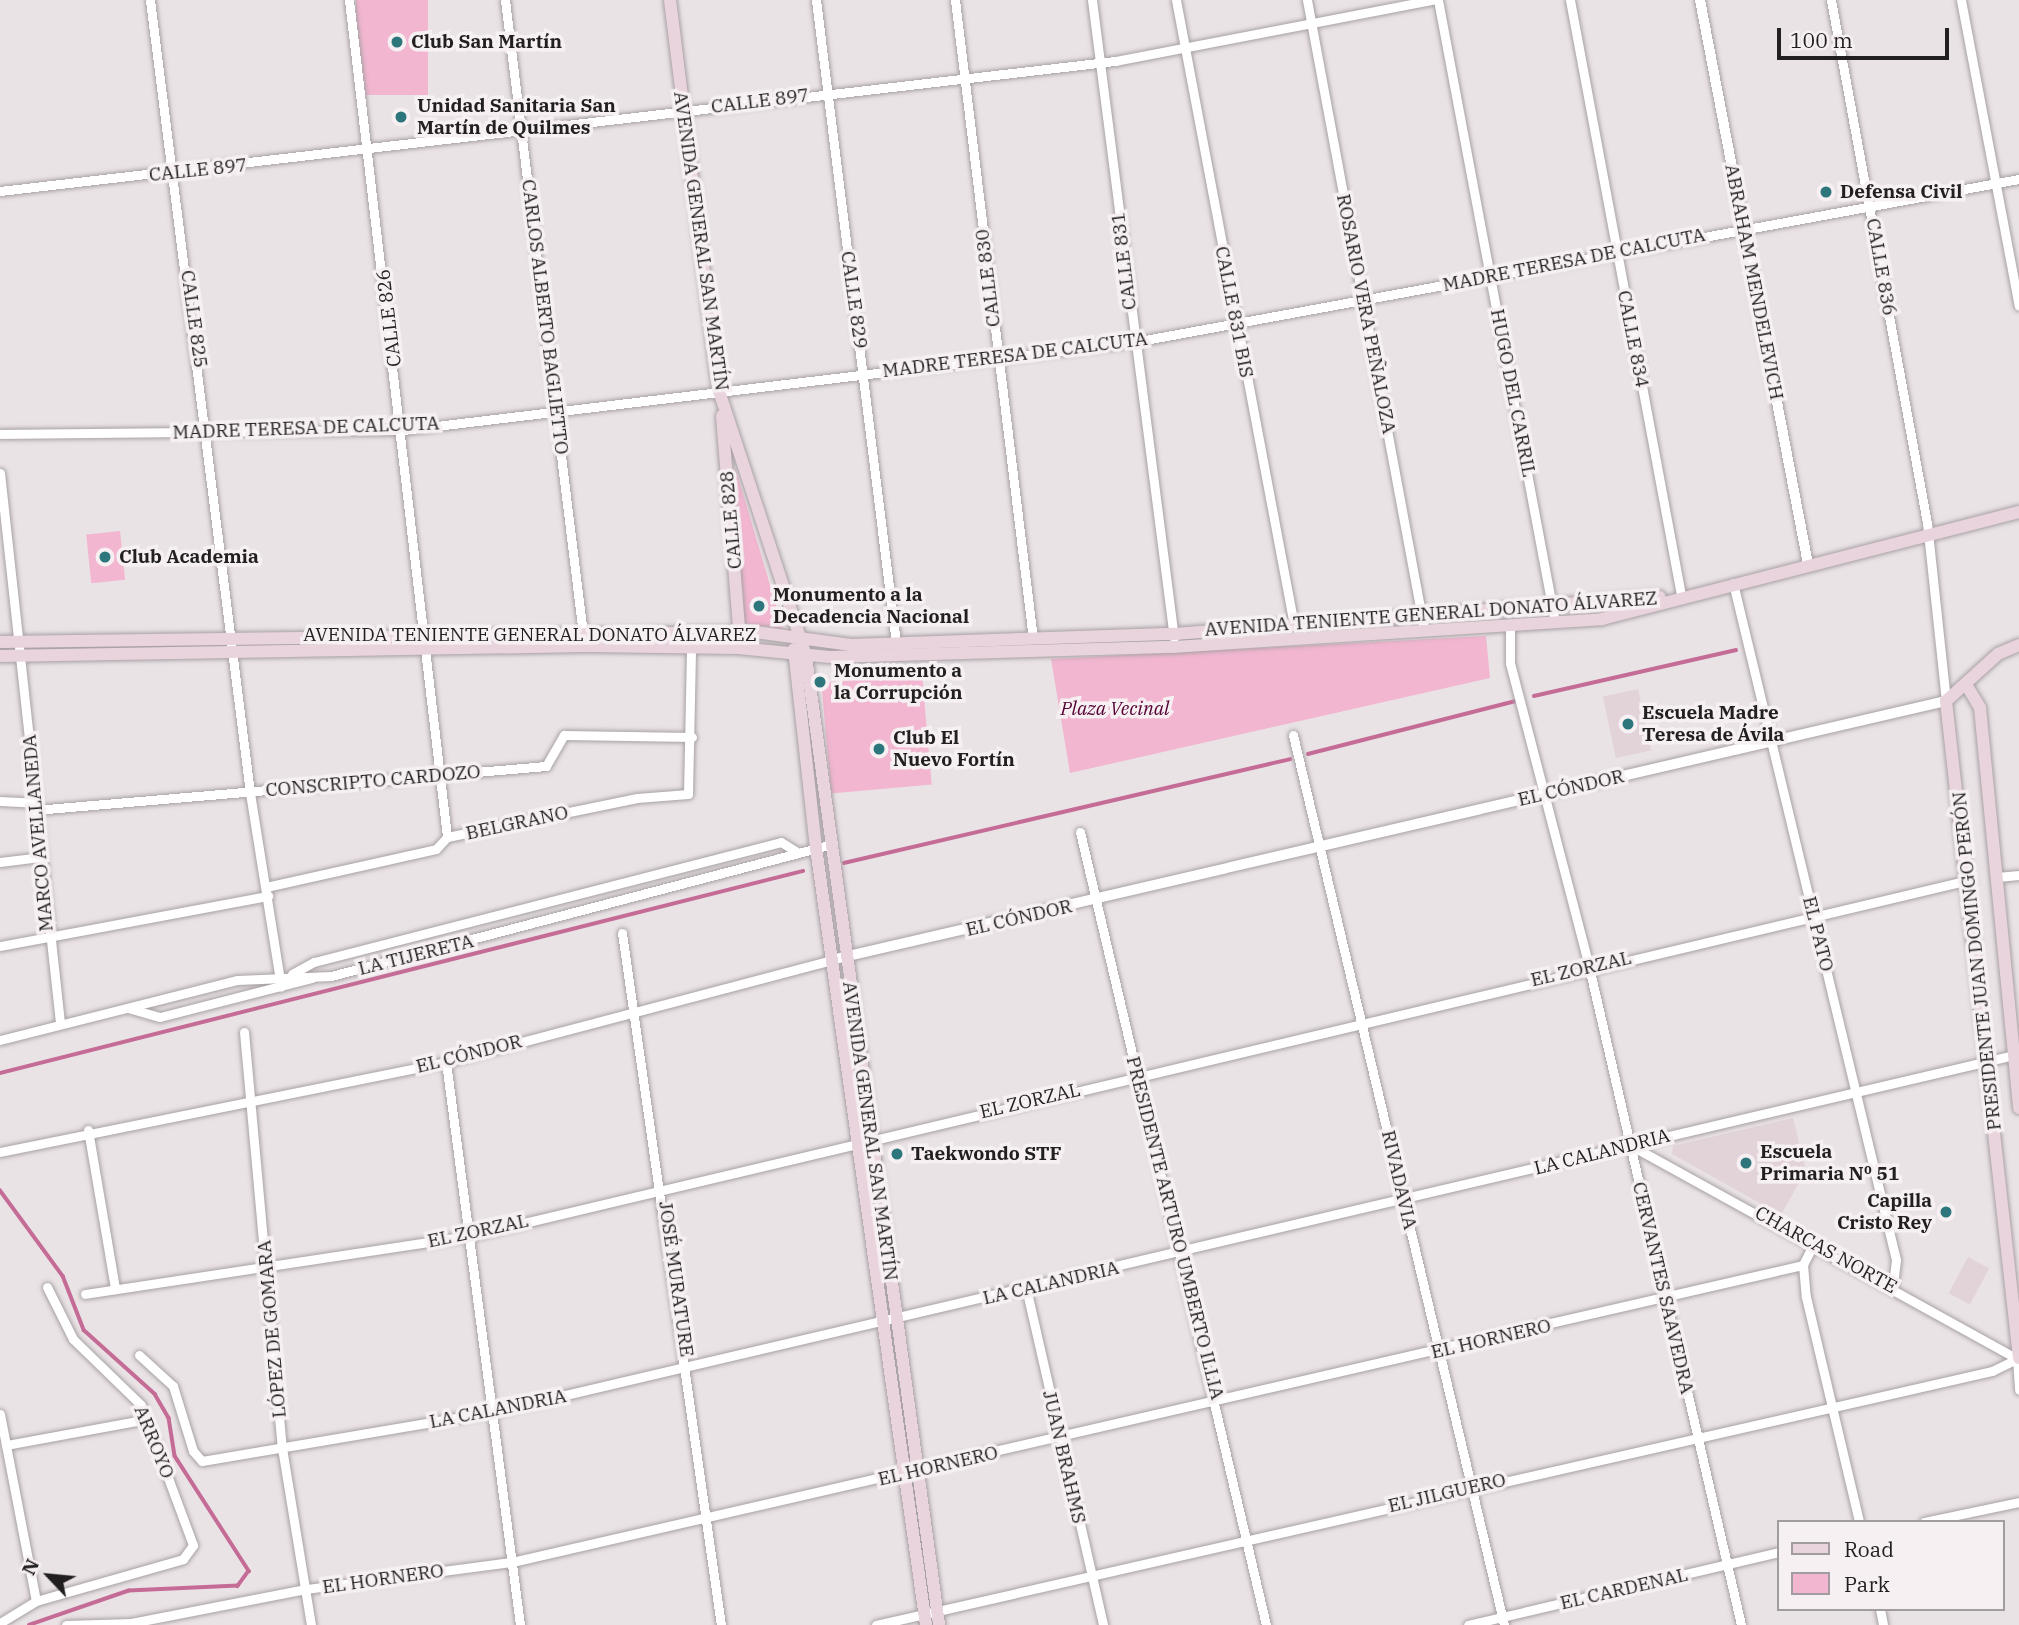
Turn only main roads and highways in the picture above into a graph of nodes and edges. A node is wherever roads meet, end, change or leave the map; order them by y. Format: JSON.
{"nodes":[{"id":1,"x":670,"y":0,"type":"edge"},
{"id":2,"x":719,"y":391,"type":"junction"},
{"id":3,"x":2019,"y":512,"type":"edge"},
{"id":4,"x":1681,"y":595,"type":"junction"},
{"id":5,"x":1423,"y":623,"type":"junction"},
{"id":6,"x":740,"y":632,"type":"junction"},
{"id":7,"x":797,"y":639,"type":"junction"},
{"id":8,"x":1174,"y":640,"type":"junction"},
{"id":9,"x":0,"y":642,"type":"edge"},
{"id":10,"x":2019,"y":645,"type":"edge"},
{"id":11,"x":738,"y":648,"type":"junction"},
{"id":12,"x":792,"y":655,"type":"junction"},
{"id":13,"x":0,"y":656,"type":"edge"},
{"id":14,"x":806,"y":656,"type":"junction"},
{"id":15,"x":1968,"y":686,"type":"junction"},
{"id":16,"x":1945,"y":701,"type":"joint"},
{"id":17,"x":822,"y":846,"type":"junction"},
{"id":18,"x":2016,"y":1054,"type":"edge"},
{"id":19,"x":2019,"y":1108,"type":"edge"},
{"id":20,"x":2018,"y":1359,"type":"edge"},
{"id":21,"x":912,"y":1473,"type":"junction"},
{"id":22,"x":929,"y":1617,"type":"edge"},
{"id":23,"x":939,"y":1625,"type":"edge"}],
"edges":[{"from":1,"to":2,"type":"main road","name":"AVENIDA GENERAL SAN MARTÍN"},
{"from":2,"to":6,"type":"main road","name":"CALLE 828"},
{"from":2,"to":7,"type":"main road","name":"AVENIDA GENERAL SAN MARTÍN"},
{"from":3,"to":4,"type":"main road"},
{"from":4,"to":5,"type":"main road","name":"AVENIDA TENIENTE GENERAL DONATO ÁLVAREZ"},
{"from":4,"to":5,"type":"main road","name":"AVENIDA TENIENTE GENERAL DONATO ÁLVAREZ"},
{"from":5,"to":8,"type":"main road","name":"AVENIDA TENIENTE GENERAL DONATO ÁLVAREZ"},
{"from":5,"to":8,"type":"main road","name":"AVENIDA TENIENTE GENERAL DONATO ÁLVAREZ"},
{"from":6,"to":7,"type":"main road","name":"AVENIDA TENIENTE GENERAL DONATO ÁLVAREZ"},
{"from":6,"to":9,"type":"main road","name":"AVENIDA TENIENTE GENERAL DONATO ÁLVAREZ"},
{"from":6,"to":11,"type":"main road","name":"CALLE 828"},
{"from":7,"to":8,"type":"main road","name":"AVENIDA TENIENTE GENERAL DONATO ÁLVAREZ"},
{"from":7,"to":12,"type":"main road","name":"AVENIDA GENERAL SAN MARTÍN"},
{"from":7,"to":14,"type":"main road","name":"AVENIDA GENERAL SAN MARTÍN"},
{"from":8,"to":14,"type":"main road","name":"AVENIDA TENIENTE GENERAL DONATO ÁLVAREZ"},
{"from":10,"to":15,"type":"main road","name":"EL CÓNDOR"},
{"from":11,"to":12,"type":"main road","name":"AVENIDA TENIENTE GENERAL DONATO ÁLVAREZ"},
{"from":11,"to":13,"type":"main road","name":"AVENIDA TENIENTE GENERAL DONATO ÁLVAREZ"},
{"from":12,"to":14,"type":"main road","name":"AVENIDA TENIENTE GENERAL DONATO ÁLVAREZ"},
{"from":12,"to":17,"type":"main road","name":"AVENIDA GENERAL SAN MARTÍN"},
{"from":14,"to":17,"type":"main road","name":"AVENIDA GENERAL SAN MARTÍN"},
{"from":15,"to":16,"type":"main road","name":"EL CÓNDOR"},
{"from":15,"to":18,"type":"main road","name":"PRESIDENTE JUAN DOMINGO PERÓN"},
{"from":16,"to":20,"type":"main road","name":"PRESIDENTE JUAN DOMINGO PERÓN"},
{"from":17,"to":21,"type":"main road","name":"AVENIDA GENERAL SAN MARTÍN"},
{"from":17,"to":21,"type":"main road","name":"AVENIDA GENERAL SAN MARTÍN"},
{"from":18,"to":19,"type":"main road","name":"PRESIDENTE JUAN DOMINGO PERÓN"},
{"from":21,"to":22,"type":"main road","name":"AVENIDA GENERAL SAN MARTÍN"},
{"from":22,"to":23,"type":"main road","name":"AVENIDA GENERAL SAN MARTÍN"}]}
